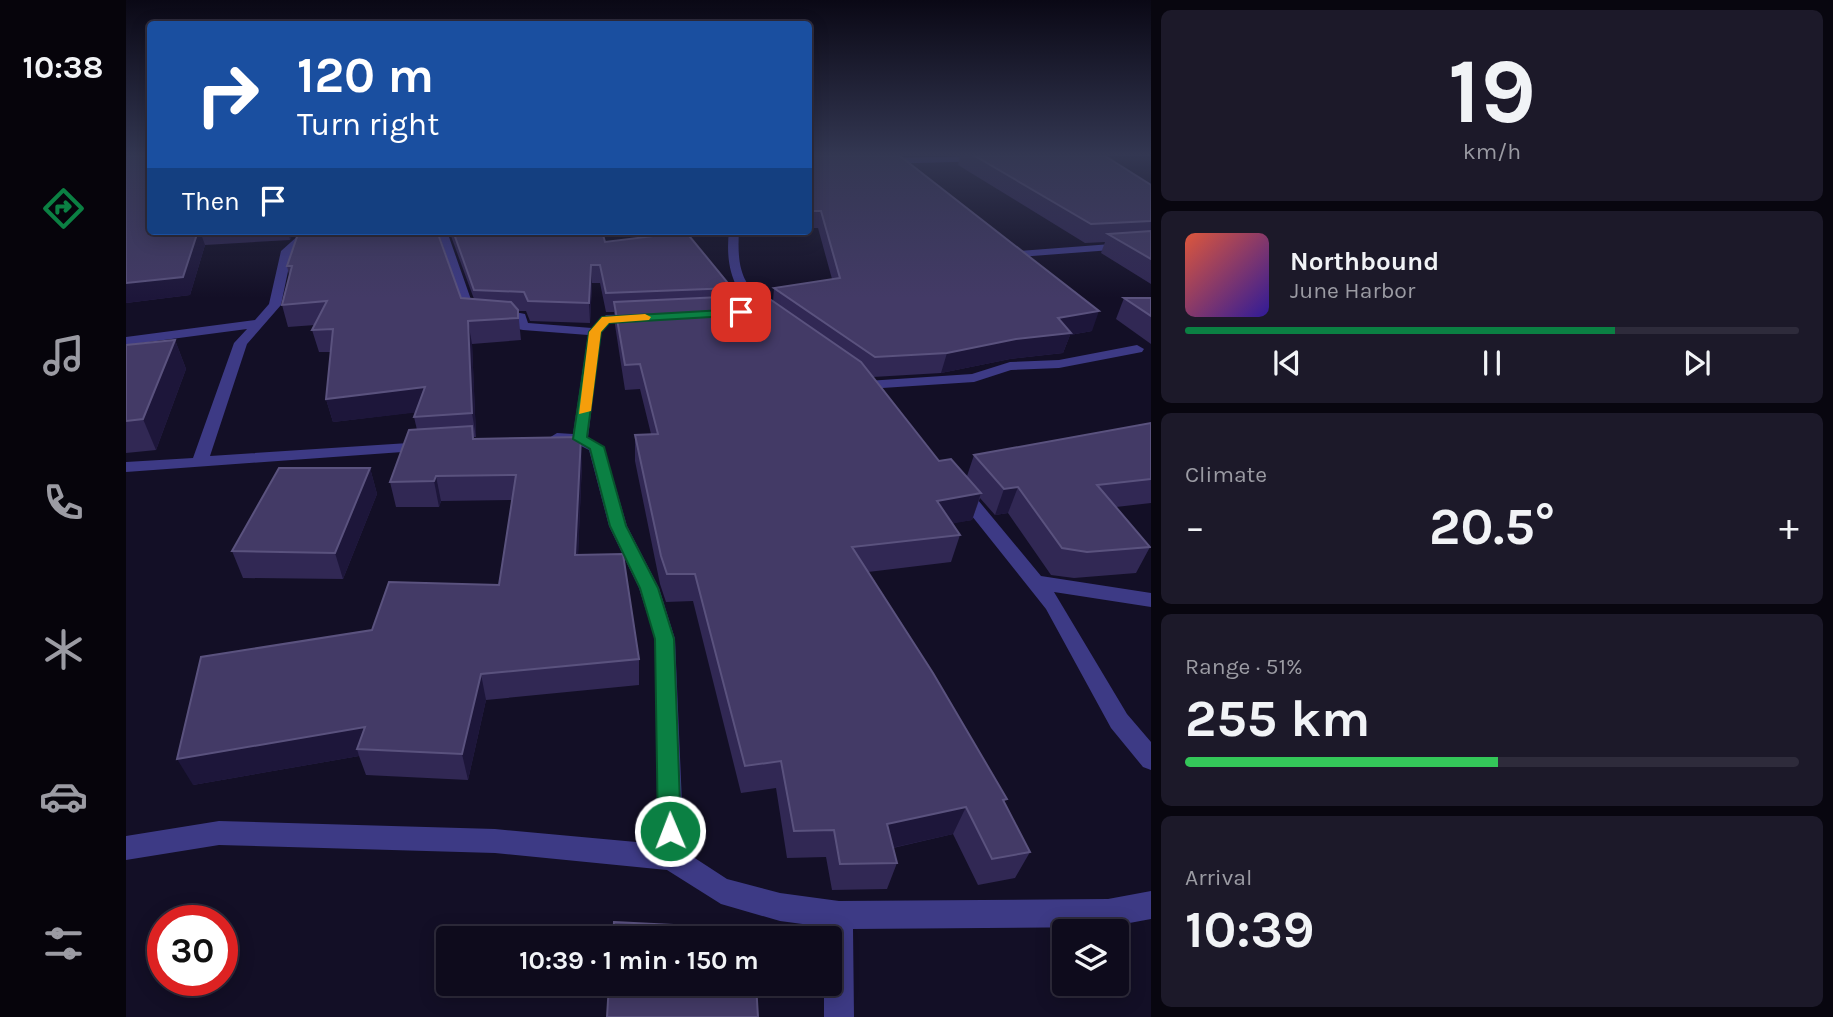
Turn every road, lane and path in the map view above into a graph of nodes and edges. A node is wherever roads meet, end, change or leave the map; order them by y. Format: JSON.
{"nodes":[{"id":1,"x":306,"y":235,"type":"edge"},
{"id":2,"x":449,"y":235,"type":"edge"},
{"id":3,"x":734,"y":235,"type":"edge"},
{"id":4,"x":1150,"y":244,"type":"edge"},
{"id":5,"x":1019,"y":254,"type":"edge"},
{"id":6,"x":768,"y":311,"type":"junction"},
{"id":7,"x":741,"y":312,"type":"edge"},
{"id":8,"x":646,"y":317,"type":"edge"},
{"id":9,"x":259,"y":323,"type":"junction"},
{"id":10,"x":790,"y":327,"type":"edge"},
{"id":11,"x":595,"y":332,"type":"junction"},
{"id":12,"x":126,"y":341,"type":"edge"},
{"id":13,"x":1137,"y":349,"type":"dead end"},
{"id":14,"x":885,"y":405,"type":"edge"},
{"id":15,"x":540,"y":439,"type":"edge"},
{"id":16,"x":580,"y":439,"type":"junction"},
{"id":17,"x":444,"y":445,"type":"edge"},
{"id":18,"x":200,"y":462,"type":"junction"},
{"id":19,"x":126,"y":467,"type":"edge"},
{"id":20,"x":949,"y":476,"type":"edge"},
{"id":21,"x":1035,"y":582,"type":"junction"},
{"id":22,"x":1150,"y":600,"type":"edge"},
{"id":23,"x":1150,"y":760,"type":"edge"},
{"id":24,"x":126,"y":848,"type":"edge"},
{"id":25,"x":671,"y":858,"type":"junction"},
{"id":26,"x":1150,"y":905,"type":"edge"},
{"id":27,"x":839,"y":915,"type":"junction"},
{"id":28,"x":839,"y":1017,"type":"edge"}],
"edges":[{"from":1,"to":9,"type":"street"},
{"from":2,"to":11,"type":"street"},
{"from":3,"to":6,"type":"street"},
{"from":4,"to":5,"type":"street"},
{"from":6,"to":7,"type":"street"},
{"from":6,"to":10,"type":"street"},
{"from":8,"to":11,"type":"street"},
{"from":9,"to":12,"type":"street"},
{"from":9,"to":18,"type":"street"},
{"from":11,"to":16,"type":"street"},
{"from":13,"to":14,"type":"street"},
{"from":15,"to":16,"type":"street"},
{"from":16,"to":25,"type":"street"},
{"from":17,"to":18,"type":"street"},
{"from":18,"to":19,"type":"street"},
{"from":20,"to":21,"type":"street"},
{"from":21,"to":22,"type":"street"},
{"from":21,"to":23,"type":"street"},
{"from":24,"to":25,"type":"street"},
{"from":25,"to":27,"type":"street"},
{"from":26,"to":27,"type":"street"},
{"from":27,"to":28,"type":"street"}]}
